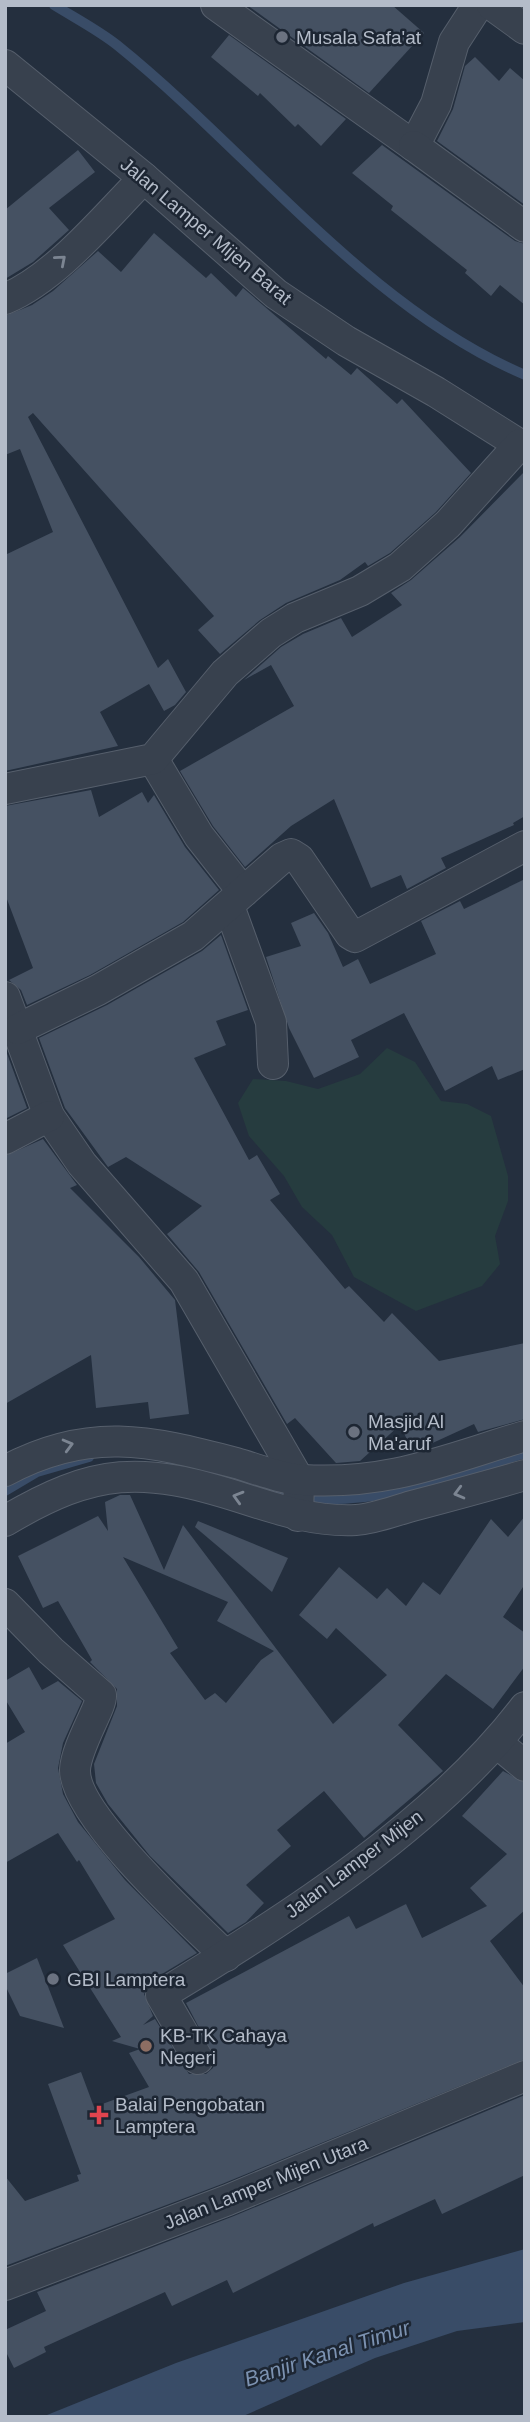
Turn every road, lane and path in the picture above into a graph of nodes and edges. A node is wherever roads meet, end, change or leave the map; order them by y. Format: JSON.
{"nodes":[{"id":1,"x":216,"y":5,"type":"edge"},
{"id":2,"x":478,"y":5,"type":"edge"},
{"id":3,"x":492,"y":5,"type":"edge"},
{"id":4,"x":525,"y":29,"type":"edge"},
{"id":5,"x":5,"y":65,"type":"edge"},
{"id":6,"x":414,"y":146,"type":"junction"},
{"id":7,"x":145,"y":178,"type":"junction"},
{"id":8,"x":525,"y":227,"type":"edge"},
{"id":9,"x":5,"y":299,"type":"edge"},
{"id":10,"x":522,"y":446,"type":"edge"},
{"id":11,"x":153,"y":759,"type":"junction"},
{"id":12,"x":5,"y":789,"type":"edge"},
{"id":13,"x":525,"y":846,"type":"edge"},
{"id":14,"x":236,"y":899,"type":"junction"},
{"id":15,"x":5,"y":996,"type":"edge"},
{"id":16,"x":19,"y":1028,"type":"junction"},
{"id":17,"x":273,"y":1064,"type":"dead end"},
{"id":18,"x":49,"y":1116,"type":"junction"},
{"id":19,"x":5,"y":1139,"type":"edge"},
{"id":20,"x":516,"y":1458,"type":"edge"},
{"id":21,"x":5,"y":1471,"type":"edge"},
{"id":22,"x":298,"y":1497,"type":"junction"},
{"id":23,"x":6,"y":1520,"type":"edge"},
{"id":24,"x":5,"y":1604,"type":"edge"},
{"id":25,"x":525,"y":1707,"type":"edge"},
{"id":26,"x":497,"y":1743,"type":"junction"},
{"id":27,"x":525,"y":1766,"type":"edge"},
{"id":28,"x":226,"y":1956,"type":"junction"},
{"id":29,"x":198,"y":2059,"type":"dead end"},
{"id":30,"x":525,"y":2076,"type":"edge"},
{"id":31,"x":5,"y":2285,"type":"edge"}],
"edges":[{"from":1,"to":6,"type":"street"},
{"from":2,"to":6,"type":"street"},
{"from":3,"to":4,"type":"street"},
{"from":5,"to":7,"type":"street","name":"Jalan Lamper Mijen Barat"},
{"from":6,"to":8,"type":"street"},
{"from":9,"to":7,"type":"street","one_way":true},
{"from":7,"to":10,"type":"street","name":"Jalan Lamper Mijen Barat"},
{"from":10,"to":11,"type":"street"},
{"from":11,"to":12,"type":"street"},
{"from":11,"to":14,"type":"street"},
{"from":13,"to":14,"type":"street"},
{"from":14,"to":16,"type":"street"},
{"from":14,"to":17,"type":"street"},
{"from":15,"to":16,"type":"street"},
{"from":16,"to":18,"type":"street"},
{"from":18,"to":19,"type":"street"},
{"from":18,"to":22,"type":"street"},
{"from":20,"to":22,"type":"street"},
{"from":21,"to":22,"type":"street","one_way":true},
{"from":22,"to":23,"type":"street","one_way":true},
{"from":24,"to":28,"type":"street"},
{"from":25,"to":26,"type":"street","name":"Jalan Lamper Mijen"},
{"from":26,"to":27,"type":"street"},
{"from":26,"to":28,"type":"street","name":"Jalan Lamper Mijen"},
{"from":28,"to":29,"type":"street","name":"Jalan Lamper Mijen"},
{"from":30,"to":31,"type":"street","name":"Jalan Lamper Mijen Utara"}]}
